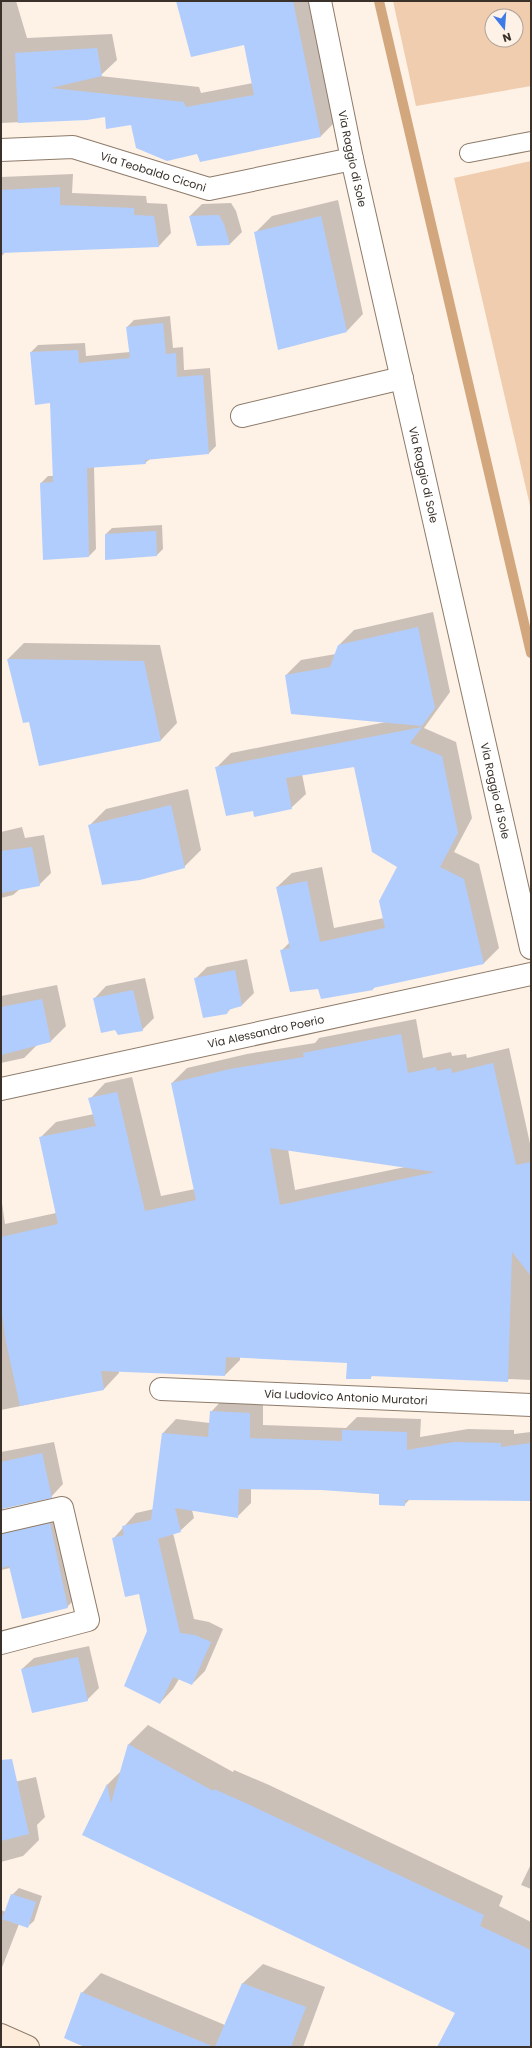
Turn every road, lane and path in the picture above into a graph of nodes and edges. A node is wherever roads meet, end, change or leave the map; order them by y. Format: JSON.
{"nodes":[{"id":1,"x":320,"y":1,"type":"edge"},
{"id":2,"x":531,"y":141,"type":"edge"},
{"id":3,"x":1,"y":150,"type":"edge"},
{"id":4,"x":469,"y":153,"type":"dead end"},
{"id":5,"x":352,"y":159,"type":"junction"},
{"id":6,"x":402,"y":378,"type":"junction"},
{"id":7,"x":242,"y":416,"type":"dead end"},
{"id":8,"x":531,"y":948,"type":"edge"},
{"id":9,"x":531,"y":974,"type":"edge"},
{"id":10,"x":1,"y":1089,"type":"edge"},
{"id":11,"x":161,"y":1389,"type":"dead end"},
{"id":12,"x":531,"y":1405,"type":"edge"},
{"id":13,"x":1,"y":1522,"type":"edge"},
{"id":14,"x":1,"y":1643,"type":"edge"},
{"id":15,"x":1,"y":2035,"type":"edge"},
{"id":16,"x":28,"y":2047,"type":"edge"}],
"edges":[{"from":1,"to":5,"type":"street","name":"Via Raggio di Sole"},
{"from":2,"to":4,"type":"lane"},
{"from":3,"to":5,"type":"street","name":"Via Teobaldo Ciconi"},
{"from":5,"to":6,"type":"street","name":"Via Raggio di Sole"},
{"from":6,"to":7,"type":"street"},
{"from":6,"to":8,"type":"street","name":"Via Raggio di Sole"},
{"from":9,"to":10,"type":"street","name":"Via Alessandro Poerio"},
{"from":11,"to":12,"type":"street","name":"Via Ludovico Antonio Muratori"},
{"from":13,"to":14,"type":"street"},
{"from":15,"to":16,"type":"street"}]}
